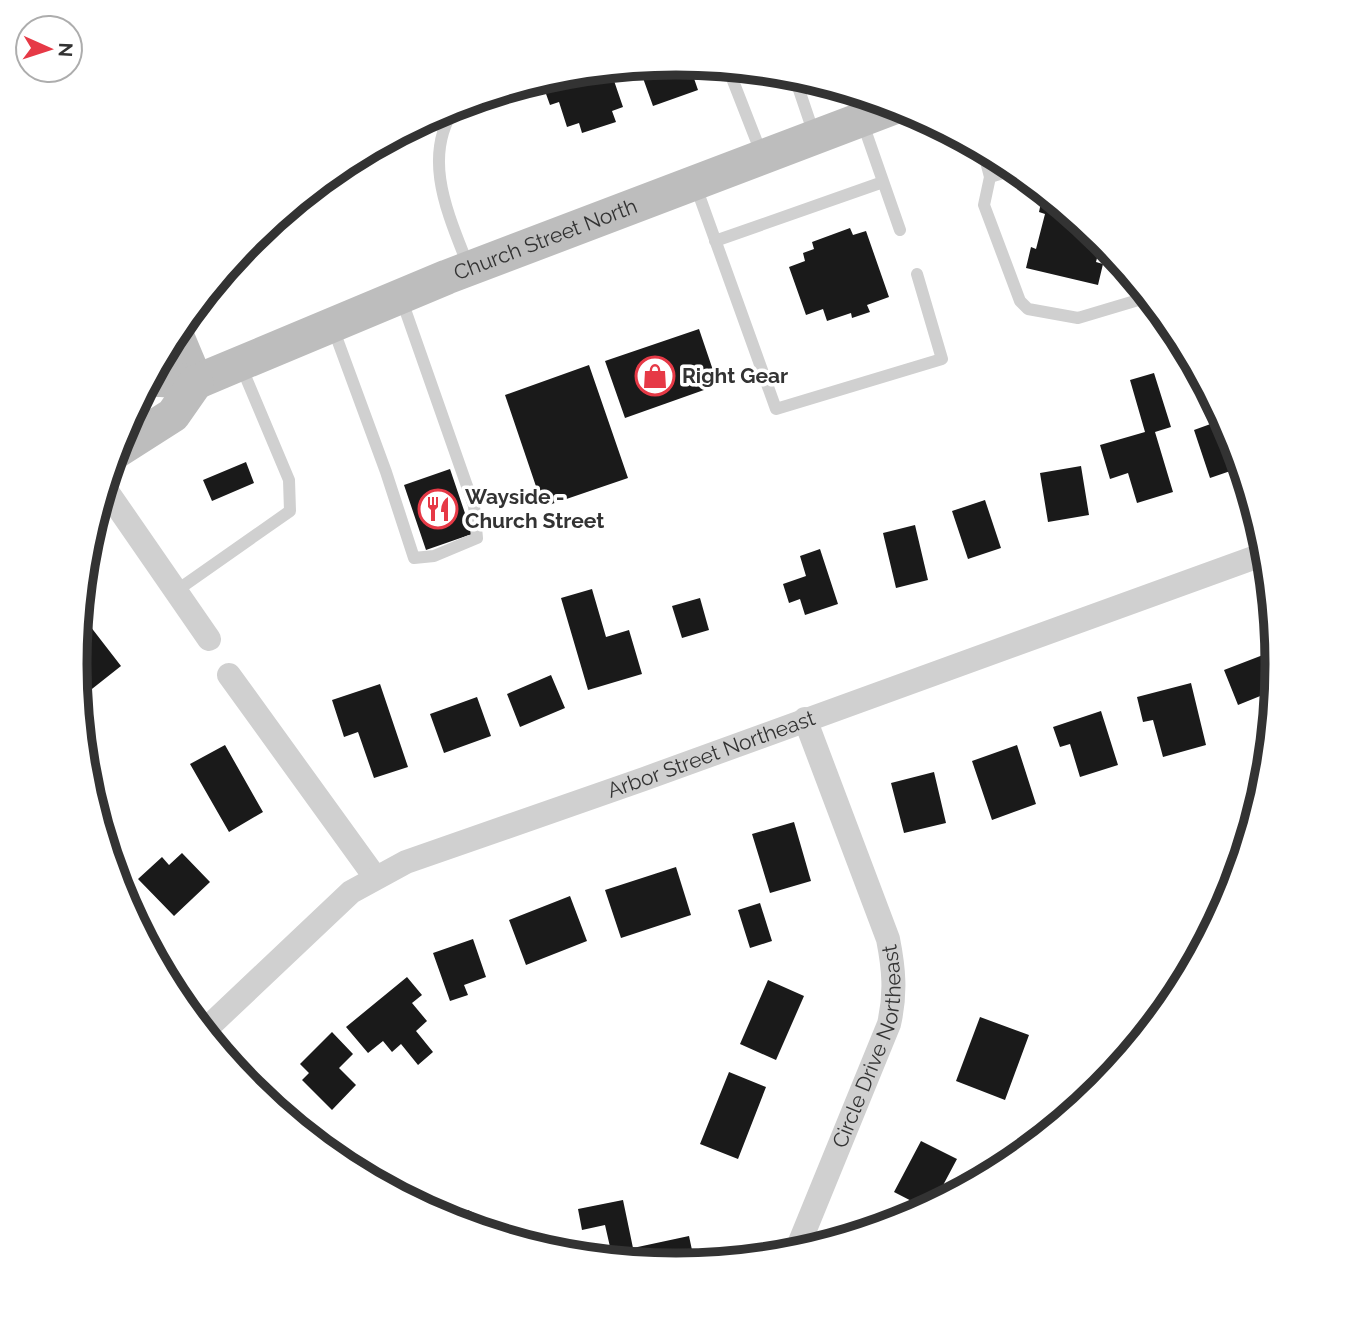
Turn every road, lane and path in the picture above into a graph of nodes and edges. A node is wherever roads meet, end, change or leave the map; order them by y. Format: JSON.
{"nodes":[{"id":1,"x":732,"y":78,"type":"edge"},
{"id":2,"x":799,"y":89,"type":"edge"},
{"id":3,"x":879,"y":112,"type":"edge"},
{"id":4,"x":861,"y":119,"type":"junction"},
{"id":5,"x":449,"y":121,"type":"edge"},
{"id":6,"x":815,"y":136,"type":"junction"},
{"id":7,"x":762,"y":156,"type":"junction"},
{"id":8,"x":987,"y":164,"type":"edge"},
{"id":9,"x":1001,"y":174,"type":"edge"},
{"id":10,"x":990,"y":177,"type":"junction"},
{"id":11,"x":694,"y":182,"type":"junction"},
{"id":12,"x":883,"y":182,"type":"junction"},
{"id":13,"x":900,"y":230,"type":"dead end"},
{"id":14,"x":715,"y":241,"type":"junction"},
{"id":15,"x":469,"y":268,"type":"junction"},
{"id":16,"x":917,"y":274,"type":"dead end"},
{"id":17,"x":401,"y":296,"type":"junction"},
{"id":18,"x":1138,"y":300,"type":"edge"},
{"id":19,"x":332,"y":325,"type":"junction"},
{"id":20,"x":181,"y":346,"type":"edge"},
{"id":21,"x":240,"y":363,"type":"junction"},
{"id":22,"x":161,"y":379,"type":"edge"},
{"id":23,"x":196,"y":382,"type":"junction"},
{"id":24,"x":131,"y":442,"type":"edge"},
{"id":25,"x":111,"y":498,"type":"edge"},
{"id":26,"x":1255,"y":556,"type":"edge"},
{"id":27,"x":176,"y":591,"type":"junction"},
{"id":28,"x":209,"y":639,"type":"dead end"},
{"id":29,"x":229,"y":675,"type":"dead end"},
{"id":30,"x":805,"y":719,"type":"junction"},
{"id":31,"x":374,"y":877,"type":"junction"},
{"id":32,"x":211,"y":1025,"type":"edge"},
{"id":33,"x":801,"y":1240,"type":"edge"}],
"edges":[{"from":1,"to":7,"type":"lane"},
{"from":2,"to":6,"type":"lane"},
{"from":3,"to":4,"type":"main road","name":"Church Street North"},
{"from":4,"to":6,"type":"main road","name":"Church Street North"},
{"from":4,"to":12,"type":"lane"},
{"from":5,"to":15,"type":"lane"},
{"from":6,"to":7,"type":"main road","name":"Church Street North"},
{"from":7,"to":11,"type":"main road","name":"Church Street North"},
{"from":8,"to":10,"type":"lane"},
{"from":9,"to":10,"type":"lane"},
{"from":10,"to":18,"type":"lane"},
{"from":11,"to":14,"type":"lane"},
{"from":11,"to":15,"type":"main road","name":"Church Street North"},
{"from":12,"to":13,"type":"lane"},
{"from":12,"to":14,"type":"lane"},
{"from":14,"to":16,"type":"lane"},
{"from":15,"to":17,"type":"main road","name":"Church Street North"},
{"from":17,"to":19,"type":"main road","name":"Church Street North"},
{"from":17,"to":19,"type":"lane"},
{"from":19,"to":21,"type":"main road","name":"Church Street North"},
{"from":20,"to":23,"type":"main road"},
{"from":21,"to":23,"type":"main road","name":"Church Street North"},
{"from":21,"to":27,"type":"lane"},
{"from":22,"to":23,"type":"main road","name":"Church Street North"},
{"from":23,"to":24,"type":"main road"},
{"from":25,"to":27,"type":"street"},
{"from":26,"to":30,"type":"street","name":"Arbor Street Northeast"},
{"from":27,"to":28,"type":"street"},
{"from":29,"to":31,"type":"street"},
{"from":30,"to":31,"type":"street","name":"Arbor Street Northeast"},
{"from":30,"to":33,"type":"street","name":"Circle Drive Northeast"},
{"from":31,"to":32,"type":"street","name":"Arbor Street Northeast"}]}
